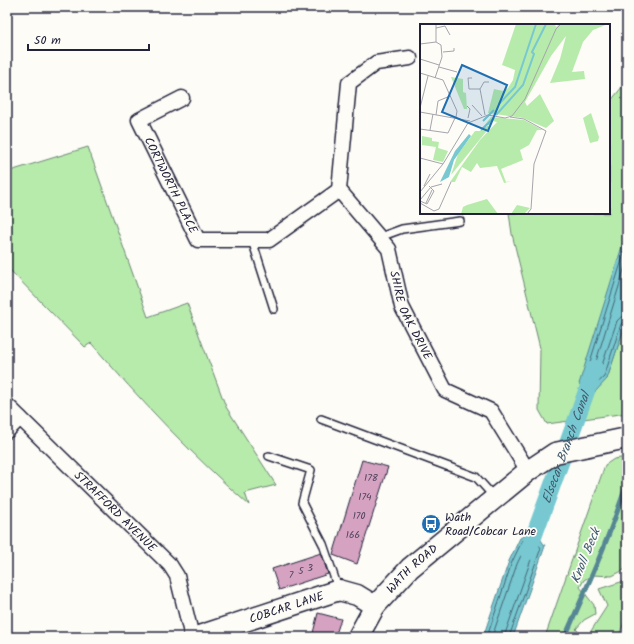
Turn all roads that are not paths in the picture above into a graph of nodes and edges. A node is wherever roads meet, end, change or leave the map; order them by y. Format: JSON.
{"nodes":[{"id":1,"x":410,"y":58,"type":"dead end"},
{"id":2,"x":182,"y":98,"type":"dead end"},
{"id":3,"x":338,"y":190,"type":"junction"},
{"id":4,"x":460,"y":221,"type":"dead end"},
{"id":5,"x":380,"y":237,"type":"junction"},
{"id":6,"x":252,"y":240,"type":"junction"},
{"id":7,"x":274,"y":309,"type":"dead end"},
{"id":8,"x":7,"y":405,"type":"edge"},
{"id":9,"x":20,"y":418,"type":"junction"},
{"id":10,"x":321,"y":419,"type":"dead end"},
{"id":11,"x":7,"y":431,"type":"edge"},
{"id":12,"x":626,"y":438,"type":"edge"},
{"id":13,"x":270,"y":456,"type":"dead end"},
{"id":14,"x":528,"y":471,"type":"junction"},
{"id":15,"x":495,"y":498,"type":"junction"},
{"id":16,"x":339,"y":590,"type":"junction"},
{"id":17,"x":375,"y":606,"type":"junction"},
{"id":18,"x":192,"y":637,"type":"edge"},
{"id":19,"x":196,"y":637,"type":"edge"},
{"id":20,"x":358,"y":637,"type":"edge"}],
"edges":[{"from":1,"to":3,"type":"street"},
{"from":2,"to":6,"type":"street","name":"CORTWORTH PLACE"},
{"from":3,"to":5,"type":"street","name":"SHIRE OAK DRIVE"},
{"from":3,"to":6,"type":"street","name":"CORTWORTH PLACE"},
{"from":4,"to":5,"type":"lane"},
{"from":5,"to":14,"type":"street","name":"SHIRE OAK DRIVE"},
{"from":6,"to":7,"type":"lane"},
{"from":8,"to":9,"type":"street","name":"STRAFFORD AVENUE"},
{"from":9,"to":11,"type":"street"},
{"from":9,"to":18,"type":"street","name":"STRAFFORD AVENUE"},
{"from":10,"to":15,"type":"lane"},
{"from":12,"to":14,"type":"main road","name":"WATH ROAD"},
{"from":13,"to":16,"type":"lane"},
{"from":14,"to":15,"type":"main road","name":"WATH ROAD"},
{"from":15,"to":17,"type":"main road","name":"WATH ROAD"},
{"from":16,"to":17,"type":"main road","name":"COBCAR LANE"},
{"from":16,"to":19,"type":"main road","name":"COBCAR LANE"},
{"from":17,"to":20,"type":"main road","name":"WATH ROAD"}]}
